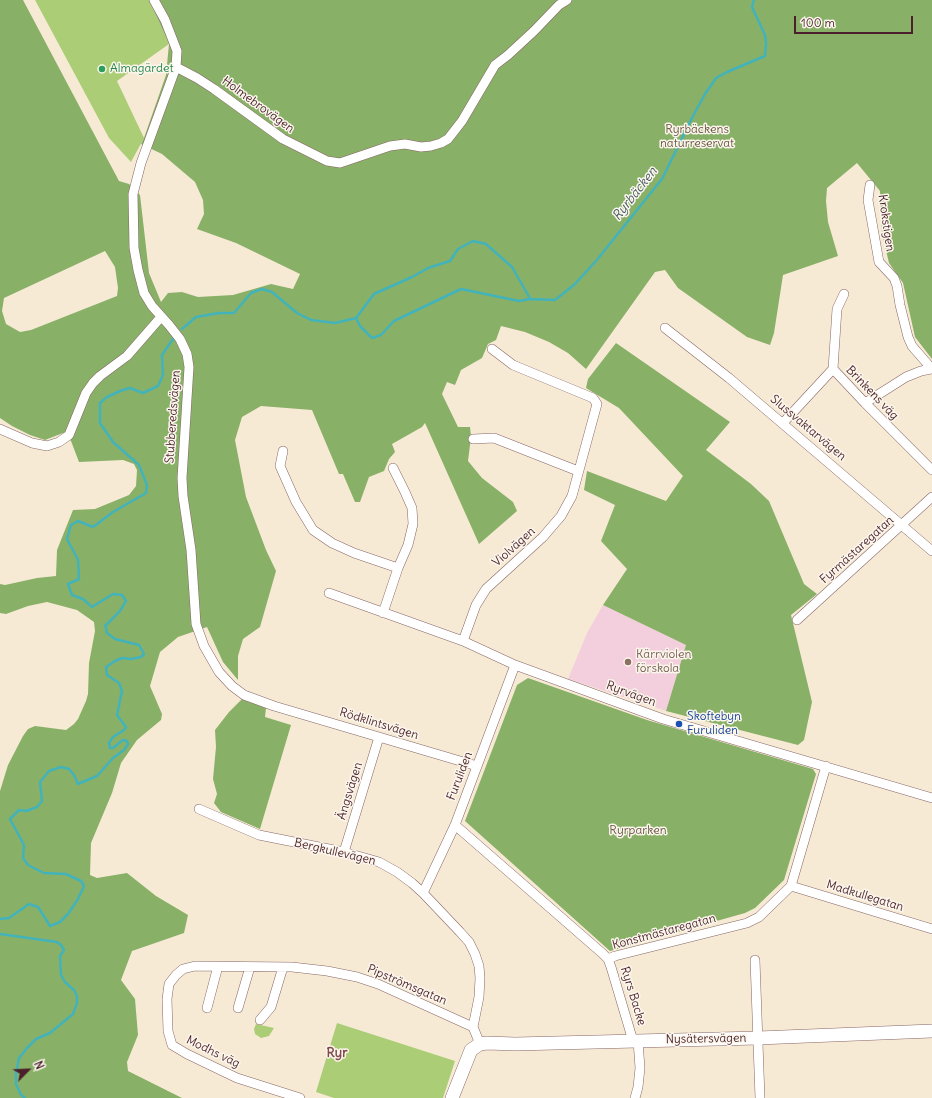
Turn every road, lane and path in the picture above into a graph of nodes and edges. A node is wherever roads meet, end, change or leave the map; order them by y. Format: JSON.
{"nodes":[{"id":1,"x":154,"y":0,"type":"edge"},
{"id":2,"x":567,"y":0,"type":"edge"},
{"id":3,"x":176,"y":68,"type":"junction"},
{"id":4,"x":870,"y":185,"type":"dead end"},
{"id":5,"x":844,"y":294,"type":"dead end"},
{"id":6,"x":161,"y":317,"type":"junction"},
{"id":7,"x":665,"y":328,"type":"dead end"},
{"id":8,"x":492,"y":348,"type":"dead end"},
{"id":9,"x":833,"y":369,"type":"junction"},
{"id":10,"x":932,"y":369,"type":"edge"},
{"id":11,"x":865,"y":403,"type":"junction"},
{"id":12,"x":783,"y":423,"type":"junction"},
{"id":13,"x":0,"y":429,"type":"edge"},
{"id":14,"x":473,"y":439,"type":"dead end"},
{"id":15,"x":284,"y":450,"type":"dead end"},
{"id":16,"x":394,"y":468,"type":"dead end"},
{"id":17,"x":932,"y":470,"type":"edge"},
{"id":18,"x":578,"y":471,"type":"junction"},
{"id":19,"x":932,"y":497,"type":"edge"},
{"id":20,"x":902,"y":525,"type":"junction"},
{"id":21,"x":932,"y":551,"type":"edge"},
{"id":22,"x":398,"y":568,"type":"junction"},
{"id":23,"x":329,"y":593,"type":"dead end"},
{"id":24,"x":383,"y":613,"type":"junction"},
{"id":25,"x":797,"y":620,"type":"dead end"},
{"id":26,"x":463,"y":641,"type":"junction"},
{"id":27,"x":515,"y":665,"type":"junction"},
{"id":28,"x":274,"y":706,"type":"joint"},
{"id":29,"x":379,"y":737,"type":"junction"},
{"id":30,"x":477,"y":766,"type":"junction"},
{"id":31,"x":826,"y":766,"type":"junction"},
{"id":32,"x":932,"y":798,"type":"edge"},
{"id":33,"x":199,"y":809,"type":"dead end"},
{"id":34,"x":454,"y":825,"type":"junction"},
{"id":35,"x":344,"y":852,"type":"junction"},
{"id":36,"x":791,"y":886,"type":"junction"},
{"id":37,"x":423,"y":893,"type":"junction"},
{"id":38,"x":932,"y":929,"type":"edge"},
{"id":39,"x":608,"y":959,"type":"junction"},
{"id":40,"x":755,"y":960,"type":"dead end"},
{"id":41,"x":218,"y":966,"type":"junction"},
{"id":42,"x":250,"y":967,"type":"junction"},
{"id":43,"x":283,"y":967,"type":"junction"},
{"id":44,"x":183,"y":969,"type":"joint"},
{"id":45,"x":207,"y":1008,"type":"dead end"},
{"id":46,"x":238,"y":1008,"type":"dead end"},
{"id":47,"x":260,"y":1020,"type":"dead end"},
{"id":48,"x":473,"y":1026,"type":"junction"},
{"id":49,"x":932,"y":1031,"type":"edge"},
{"id":50,"x":758,"y":1038,"type":"junction"},
{"id":51,"x":635,"y":1041,"type":"junction"},
{"id":52,"x":480,"y":1044,"type":"junction"},
{"id":53,"x":300,"y":1098,"type":"edge"},
{"id":54,"x":452,"y":1098,"type":"edge"},
{"id":55,"x":635,"y":1098,"type":"edge"},
{"id":56,"x":760,"y":1098,"type":"edge"}],
"edges":[{"from":1,"to":3,"type":"street","name":"Stubberedsvägen"},
{"from":2,"to":3,"type":"street","name":"Holmebrovägen"},
{"from":3,"to":6,"type":"street","name":"Stubberedsvägen"},
{"from":4,"to":10,"type":"street","name":"Krokstigen"},
{"from":5,"to":9,"type":"street","name":"Brinkens väg"},
{"from":6,"to":13,"type":"street"},
{"from":6,"to":28,"type":"street","name":"Stubberedsvägen"},
{"from":7,"to":12,"type":"street","name":"Slussvaktarvägen"},
{"from":8,"to":18,"type":"street","name":"Violvägen"},
{"from":9,"to":11,"type":"street","name":"Brinkens väg"},
{"from":9,"to":12,"type":"street"},
{"from":10,"to":11,"type":"street","name":"Krokstigen"},
{"from":11,"to":17,"type":"street","name":"Brinkens väg"},
{"from":12,"to":20,"type":"street","name":"Slussvaktarvägen"},
{"from":14,"to":18,"type":"street"},
{"from":15,"to":22,"type":"street"},
{"from":16,"to":22,"type":"street"},
{"from":18,"to":26,"type":"street","name":"Violvägen"},
{"from":19,"to":20,"type":"street","name":"Fyrmästaregatan"},
{"from":20,"to":21,"type":"street","name":"Slussvaktarvägen"},
{"from":20,"to":25,"type":"street","name":"Fyrmästaregatan"},
{"from":22,"to":24,"type":"street"},
{"from":23,"to":24,"type":"street","name":"Ryrvägen"},
{"from":24,"to":26,"type":"street","name":"Ryrvägen"},
{"from":26,"to":27,"type":"street","name":"Ryrvägen"},
{"from":27,"to":30,"type":"street","name":"Furuliden"},
{"from":27,"to":31,"type":"street","name":"Ryrvägen"},
{"from":28,"to":29,"type":"street","name":"Rödklintsvägen"},
{"from":29,"to":30,"type":"street","name":"Rödklintsvägen"},
{"from":29,"to":35,"type":"street","name":"Ängsvägen"},
{"from":30,"to":34,"type":"street","name":"Furuliden"},
{"from":31,"to":32,"type":"street","name":"Ryrvägen"},
{"from":31,"to":36,"type":"street"},
{"from":33,"to":35,"type":"street","name":"Bergkullevägen"},
{"from":34,"to":37,"type":"street","name":"Furuliden"},
{"from":34,"to":39,"type":"street","name":"Konstmästaregatan"},
{"from":35,"to":37,"type":"street","name":"Bergkullevägen"},
{"from":36,"to":38,"type":"street","name":"Madkullegatan"},
{"from":36,"to":39,"type":"street","name":"Konstmästaregatan"},
{"from":37,"to":48,"type":"street","name":"Bergkullevägen"},
{"from":39,"to":51,"type":"street","name":"Ryrs Backe"},
{"from":40,"to":50,"type":"street"},
{"from":41,"to":42,"type":"street","name":"Pipströmsgatan"},
{"from":41,"to":44,"type":"street","name":"Pipströmsgatan"},
{"from":41,"to":45,"type":"street"},
{"from":42,"to":43,"type":"street","name":"Pipströmsgatan"},
{"from":42,"to":46,"type":"street"},
{"from":43,"to":47,"type":"street"},
{"from":43,"to":48,"type":"street","name":"Pipströmsgatan"},
{"from":44,"to":53,"type":"street","name":"Modhs väg"},
{"from":48,"to":52,"type":"street"},
{"from":49,"to":50,"type":"street","name":"Nysätersvägen"},
{"from":50,"to":51,"type":"street","name":"Nysätersvägen"},
{"from":50,"to":56,"type":"street"},
{"from":51,"to":52,"type":"street","name":"Nysätersvägen"},
{"from":51,"to":55,"type":"street","name":"Ryrs Backe"},
{"from":52,"to":54,"type":"street"}]}
